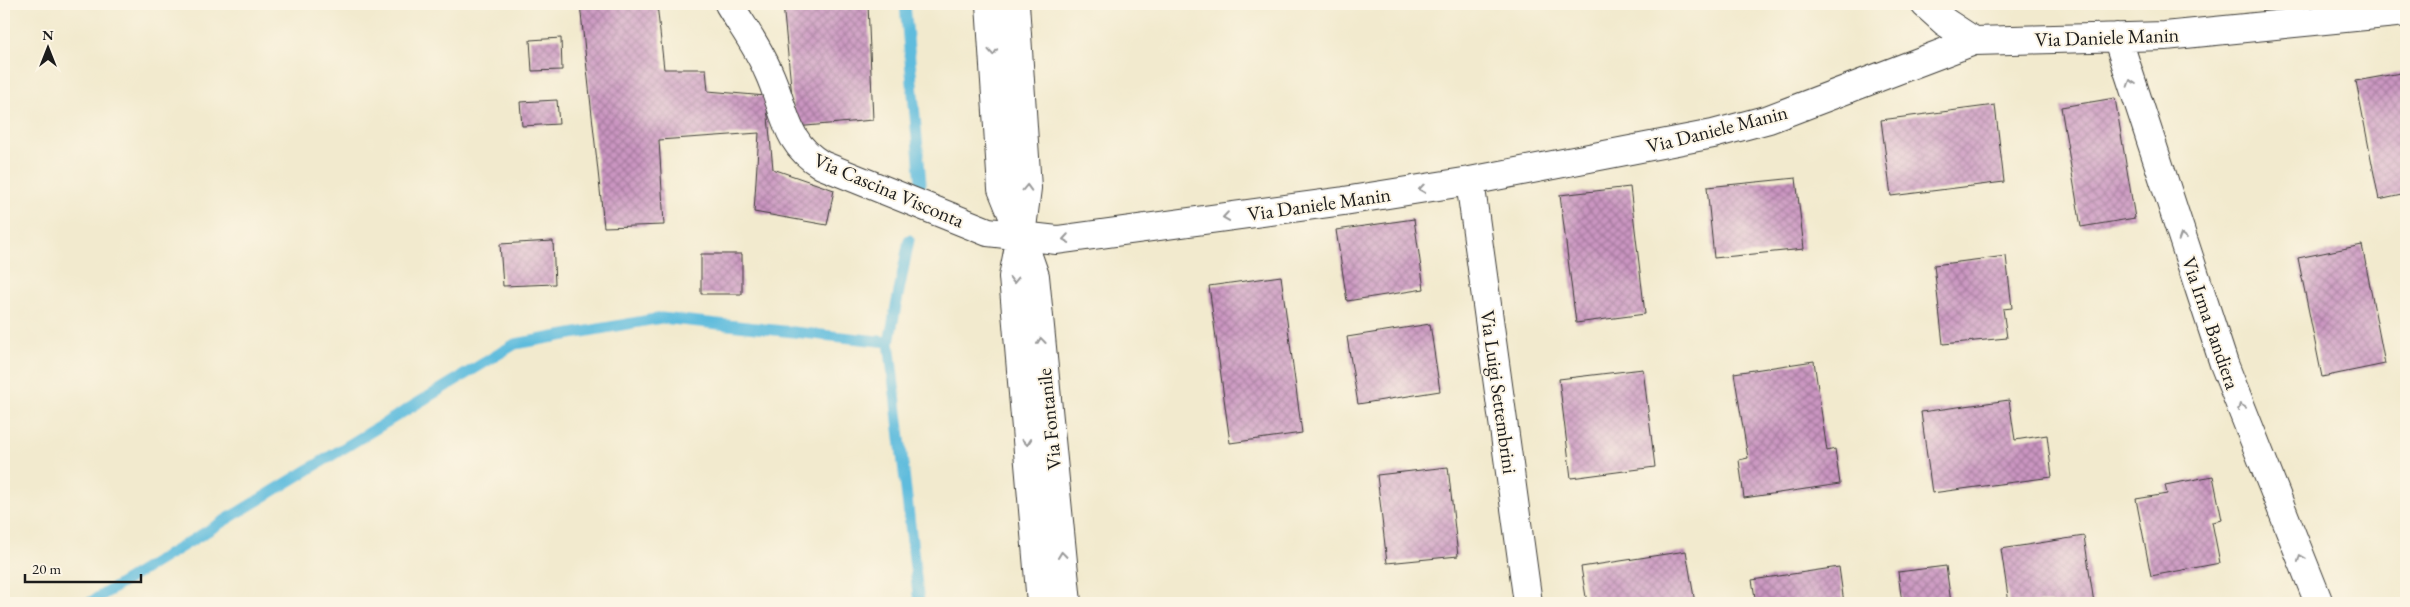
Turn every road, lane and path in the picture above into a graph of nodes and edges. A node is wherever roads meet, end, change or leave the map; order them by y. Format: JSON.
{"nodes":[{"id":1,"x":729,"y":4,"type":"edge"},
{"id":2,"x":990,"y":4,"type":"edge"},
{"id":3,"x":1016,"y":4,"type":"edge"},
{"id":4,"x":1925,"y":4,"type":"edge"},
{"id":5,"x":2406,"y":12,"type":"edge"},
{"id":6,"x":2116,"y":37,"type":"junction"},
{"id":7,"x":1974,"y":41,"type":"junction"},
{"id":8,"x":1470,"y":181,"type":"junction"},
{"id":9,"x":1022,"y":236,"type":"junction"},
{"id":10,"x":1041,"y":603,"type":"edge"},
{"id":11,"x":1067,"y":603,"type":"edge"},
{"id":12,"x":1528,"y":603,"type":"edge"},
{"id":13,"x":2319,"y":603,"type":"edge"}],
"edges":[{"from":1,"to":9,"type":"street","name":"Via Cascina Visconta"},
{"from":2,"to":9,"type":"street","name":"Via Fontanile","one_way":true},
{"from":9,"to":3,"type":"street","name":"Via Fontanile","one_way":true},
{"from":4,"to":7,"type":"street"},
{"from":5,"to":6,"type":"street","name":"Via Daniele Manin"},
{"from":6,"to":7,"type":"street","name":"Via Daniele Manin"},
{"from":13,"to":6,"type":"street","name":"Via Irma Bandiera","one_way":true},
{"from":7,"to":8,"type":"street","name":"Via Daniele Manin"},
{"from":8,"to":9,"type":"street","name":"Via Daniele Manin","one_way":true},
{"from":8,"to":12,"type":"street","name":"Via Luigi Settembrini"},
{"from":9,"to":10,"type":"street","name":"Via Fontanile","one_way":true},
{"from":11,"to":9,"type":"street","name":"Via Fontanile","one_way":true}]}
